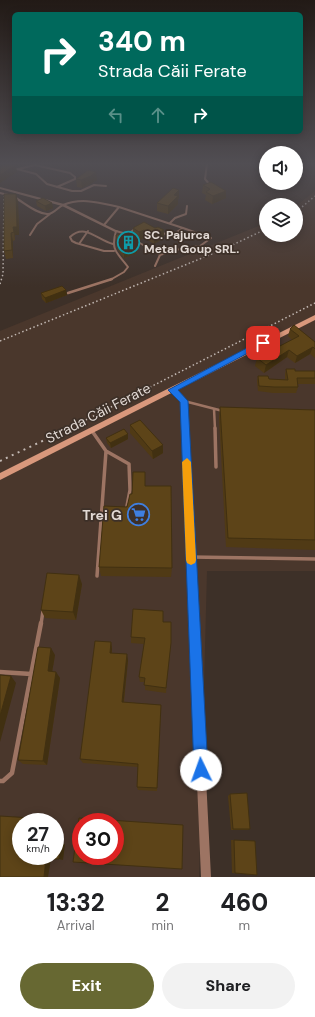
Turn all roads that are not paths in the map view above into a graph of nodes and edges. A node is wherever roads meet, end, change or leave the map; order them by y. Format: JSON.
{"nodes":[{"id":1,"x":27,"y":205,"type":"edge"},
{"id":2,"x":63,"y":205,"type":"joint"},
{"id":3,"x":110,"y":205,"type":"edge"},
{"id":4,"x":187,"y":206,"type":"dead end"},
{"id":5,"x":119,"y":207,"type":"junction"},
{"id":6,"x":50,"y":214,"type":"junction"},
{"id":7,"x":170,"y":223,"type":"junction"},
{"id":8,"x":104,"y":225,"type":"junction"},
{"id":9,"x":138,"y":227,"type":"edge"},
{"id":10,"x":183,"y":228,"type":"junction"},
{"id":11,"x":88,"y":231,"type":"junction"},
{"id":12,"x":116,"y":232,"type":"junction"},
{"id":13,"x":158,"y":232,"type":"edge"},
{"id":14,"x":30,"y":235,"type":"dead end"},
{"id":15,"x":126,"y":235,"type":"junction"},
{"id":16,"x":79,"y":244,"type":"junction"},
{"id":17,"x":113,"y":244,"type":"junction"},
{"id":18,"x":114,"y":251,"type":"junction"},
{"id":19,"x":160,"y":255,"type":"junction"},
{"id":20,"x":155,"y":266,"type":"dead end"},
{"id":21,"x":68,"y":293,"type":"dead end"},
{"id":22,"x":315,"y":317,"type":"edge"},
{"id":23,"x":172,"y":390,"type":"junction"},
{"id":24,"x":184,"y":401,"type":"junction"},
{"id":25,"x":214,"y":409,"type":"junction"},
{"id":26,"x":230,"y":413,"type":"edge"},
{"id":27,"x":92,"y":431,"type":"junction"},
{"id":28,"x":106,"y":451,"type":"junction"},
{"id":29,"x":216,"y":467,"type":"dead end"},
{"id":30,"x":0,"y":477,"type":"edge"},
{"id":31,"x":102,"y":509,"type":"junction"},
{"id":32,"x":109,"y":509,"type":"edge"},
{"id":33,"x":121,"y":509,"type":"edge"},
{"id":34,"x":191,"y":557,"type":"junction"},
{"id":35,"x":315,"y":559,"type":"edge"},
{"id":36,"x":97,"y":576,"type":"dead end"},
{"id":37,"x":44,"y":604,"type":"edge"},
{"id":38,"x":0,"y":672,"type":"edge"},
{"id":39,"x":31,"y":674,"type":"junction"},
{"id":40,"x":0,"y":781,"type":"edge"},
{"id":41,"x":206,"y":877,"type":"edge"}],
"edges":[{"from":1,"to":6,"type":"lane"},
{"from":2,"to":6,"type":"lane"},
{"from":2,"to":8,"type":"street"},
{"from":3,"to":5,"type":"lane"},
{"from":4,"to":7,"type":"lane"},
{"from":5,"to":7,"type":"lane"},
{"from":5,"to":8,"type":"lane"},
{"from":6,"to":14,"type":"lane"},
{"from":7,"to":10,"type":"lane"},
{"from":8,"to":12,"type":"street"},
{"from":9,"to":15,"type":"lane"},
{"from":10,"to":13,"type":"lane"},
{"from":10,"to":19,"type":"lane"},
{"from":11,"to":16,"type":"lane"},
{"from":11,"to":16,"type":"lane"},
{"from":11,"to":17,"type":"lane"},
{"from":12,"to":15,"type":"lane"},
{"from":12,"to":17,"type":"lane"},
{"from":15,"to":19,"type":"lane"},
{"from":16,"to":18,"type":"lane"},
{"from":17,"to":18,"type":"lane"},
{"from":18,"to":21,"type":"lane"},
{"from":19,"to":20,"type":"lane"},
{"from":22,"to":23,"type":"street","name":"Strada Căii Ferate"},
{"from":23,"to":24,"type":"street"},
{"from":23,"to":27,"type":"street","name":"Strada Căii Ferate"},
{"from":24,"to":25,"type":"lane"},
{"from":24,"to":34,"type":"street"},
{"from":25,"to":26,"type":"lane"},
{"from":25,"to":29,"type":"lane"},
{"from":27,"to":28,"type":"lane"},
{"from":27,"to":30,"type":"street","name":"Strada Căii Ferate"},
{"from":28,"to":31,"type":"lane"},
{"from":28,"to":33,"type":"lane"},
{"from":31,"to":32,"type":"lane"},
{"from":31,"to":36,"type":"lane"},
{"from":34,"to":35,"type":"lane"},
{"from":34,"to":41,"type":"street"},
{"from":37,"to":39,"type":"lane"},
{"from":38,"to":39,"type":"lane"},
{"from":39,"to":40,"type":"lane"}]}
